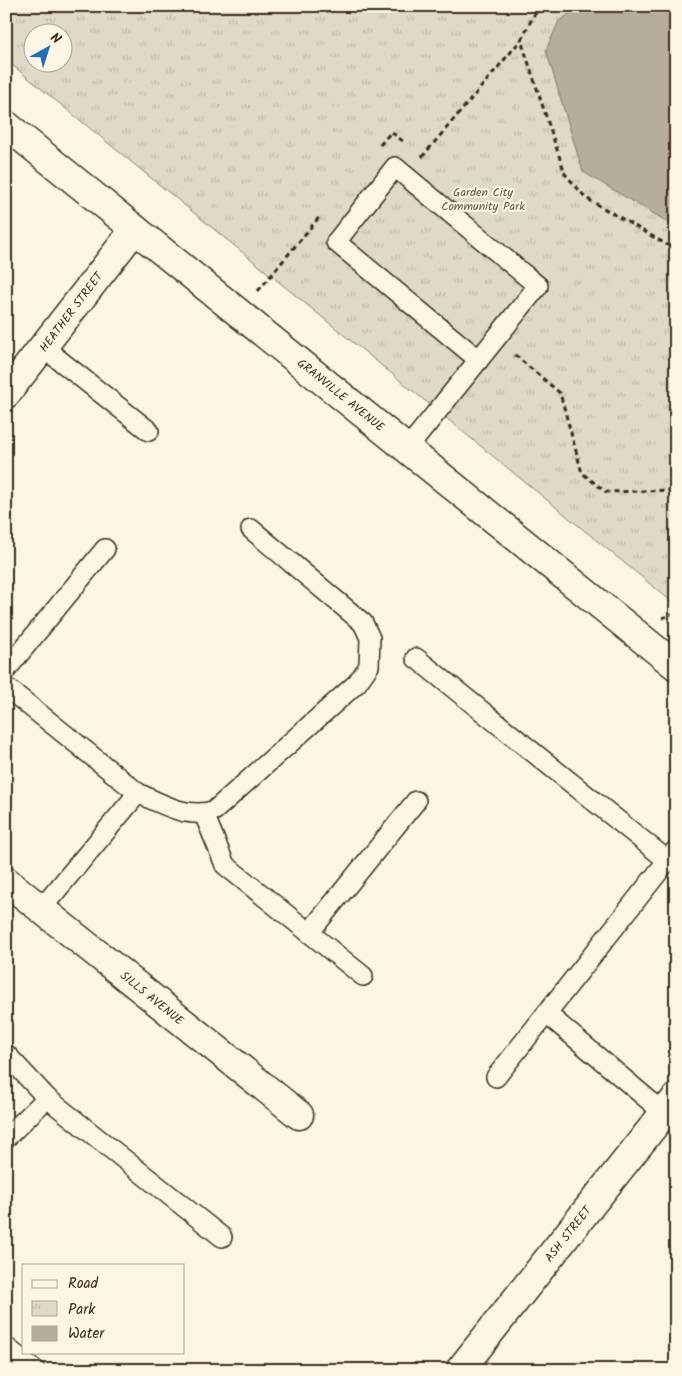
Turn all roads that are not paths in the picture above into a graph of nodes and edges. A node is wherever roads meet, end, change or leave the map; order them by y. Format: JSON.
{"nodes":[{"id":1,"x":6,"y":125,"type":"edge"},
{"id":2,"x":135,"y":229,"type":"junction"},
{"id":3,"x":44,"y":348,"type":"junction"},
{"id":4,"x":479,"y":360,"type":"junction"},
{"id":5,"x":6,"y":394,"type":"edge"},
{"id":6,"x":149,"y":431,"type":"dead end"},
{"id":7,"x":407,"y":448,"type":"junction"},
{"id":8,"x":251,"y":528,"type":"dead end"},
{"id":9,"x":105,"y":549,"type":"dead end"},
{"id":10,"x":416,"y":658,"type":"dead end"},
{"id":11,"x":676,"y":666,"type":"edge"},
{"id":12,"x":6,"y":670,"type":"edge"},
{"id":13,"x":6,"y":687,"type":"edge"},
{"id":14,"x":138,"y":793,"type":"junction"},
{"id":15,"x":416,"y":801,"type":"dead end"},
{"id":16,"x":204,"y":814,"type":"junction"},
{"id":17,"x":672,"y":855,"type":"edge"},
{"id":18,"x":6,"y":881,"type":"edge"},
{"id":19,"x":41,"y":909,"type":"junction"},
{"id":20,"x":309,"y":932,"type":"junction"},
{"id":21,"x":363,"y":976,"type":"dead end"},
{"id":22,"x":547,"y":1014,"type":"junction"},
{"id":23,"x":6,"y":1054,"type":"edge"},
{"id":24,"x":496,"y":1077,"type":"dead end"},
{"id":25,"x":47,"y":1098,"type":"junction"},
{"id":26,"x":671,"y":1107,"type":"edge"},
{"id":27,"x":299,"y":1115,"type":"dead end"},
{"id":28,"x":6,"y":1138,"type":"edge"},
{"id":29,"x":222,"y":1237,"type":"dead end"},
{"id":30,"x":6,"y":1347,"type":"edge"},
{"id":31,"x":35,"y":1370,"type":"edge"},
{"id":32,"x":460,"y":1370,"type":"edge"}],
"edges":[{"from":1,"to":2,"type":"street","name":"GRANVILLE AVENUE"},
{"from":2,"to":3,"type":"street","name":"HEATHER STREET"},
{"from":2,"to":7,"type":"street","name":"GRANVILLE AVENUE"},
{"from":3,"to":5,"type":"street","name":"HEATHER STREET"},
{"from":3,"to":6,"type":"lane"},
{"from":4,"to":4,"type":"lane"},
{"from":4,"to":7,"type":"lane"},
{"from":7,"to":11,"type":"street","name":"GRANVILLE AVENUE"},
{"from":8,"to":16,"type":"lane"},
{"from":9,"to":12,"type":"lane"},
{"from":10,"to":17,"type":"lane"},
{"from":13,"to":14,"type":"lane"},
{"from":14,"to":16,"type":"lane"},
{"from":14,"to":19,"type":"lane"},
{"from":15,"to":20,"type":"lane"},
{"from":16,"to":20,"type":"lane"},
{"from":17,"to":22,"type":"lane"},
{"from":18,"to":19,"type":"street","name":"SILLS AVENUE"},
{"from":19,"to":27,"type":"street","name":"SILLS AVENUE"},
{"from":20,"to":21,"type":"lane"},
{"from":22,"to":24,"type":"lane"},
{"from":22,"to":26,"type":"lane"},
{"from":23,"to":25,"type":"lane"},
{"from":25,"to":28,"type":"lane"},
{"from":25,"to":29,"type":"lane"},
{"from":26,"to":32,"type":"street","name":"ASH STREET"},
{"from":30,"to":31,"type":"lane"}]}
